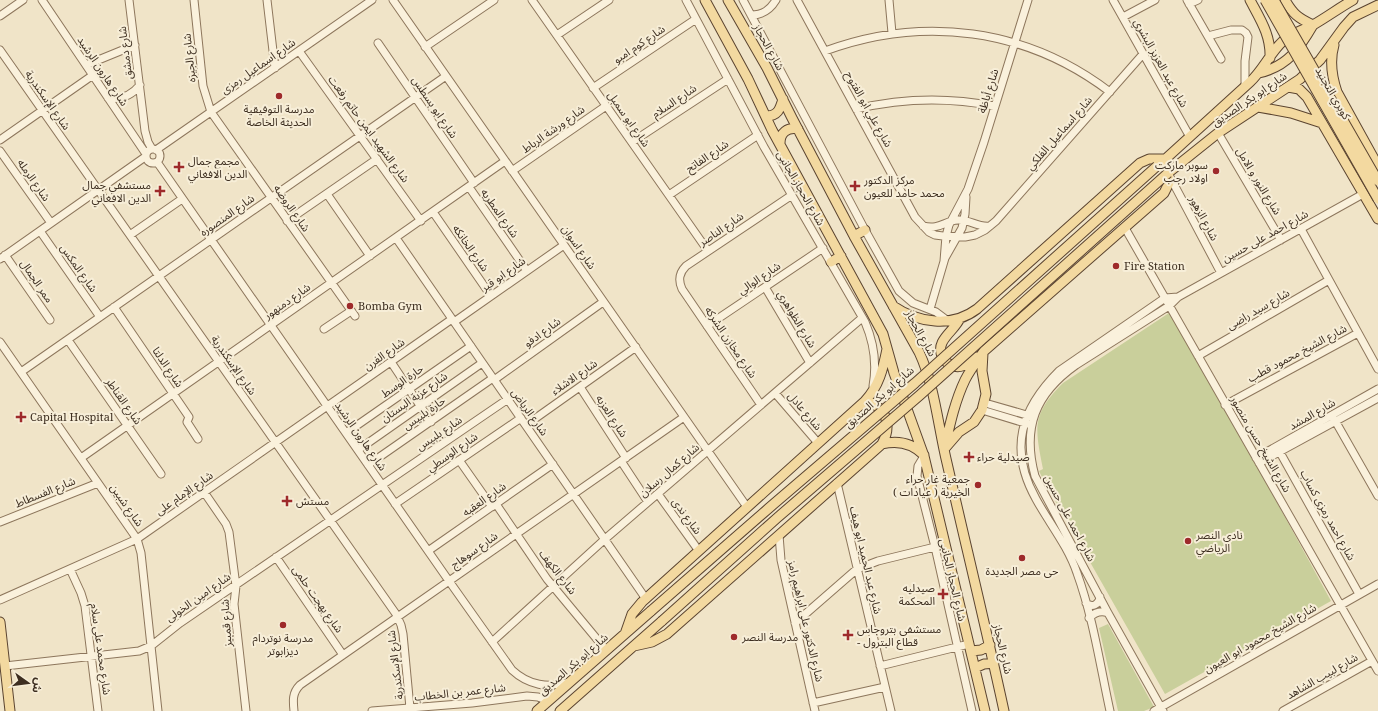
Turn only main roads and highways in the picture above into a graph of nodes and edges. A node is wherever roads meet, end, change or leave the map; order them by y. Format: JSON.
{"nodes":[{"id":1,"x":705,"y":0,"type":"edge"},
{"id":2,"x":728,"y":0,"type":"edge"},
{"id":3,"x":1250,"y":0,"type":"edge"},
{"id":4,"x":1265,"y":0,"type":"edge"},
{"id":5,"x":1274,"y":0,"type":"edge"},
{"id":6,"x":1285,"y":0,"type":"edge"},
{"id":7,"x":1353,"y":0,"type":"edge"},
{"id":8,"x":1378,"y":5,"type":"edge"},
{"id":9,"x":1313,"y":25,"type":"junction"},
{"id":10,"x":1336,"y":38,"type":"junction"},
{"id":11,"x":1270,"y":58,"type":"junction"},
{"id":12,"x":1259,"y":73,"type":"junction"},
{"id":13,"x":1288,"y":87,"type":"junction"},
{"id":14,"x":783,"y":99,"type":"junction"},
{"id":15,"x":1258,"y":107,"type":"junction"},
{"id":16,"x":766,"y":116,"type":"junction"},
{"id":17,"x":1350,"y":118,"type":"junction"},
{"id":18,"x":1322,"y":123,"type":"junction"},
{"id":19,"x":798,"y":129,"type":"junction"},
{"id":20,"x":1328,"y":132,"type":"junction"},
{"id":21,"x":780,"y":144,"type":"junction"},
{"id":22,"x":1165,"y":159,"type":"junction"},
{"id":23,"x":1378,"y":166,"type":"edge"},
{"id":24,"x":1168,"y":173,"type":"junction"},
{"id":25,"x":1378,"y":181,"type":"edge"},
{"id":26,"x":1378,"y":199,"type":"edge"},
{"id":27,"x":1378,"y":219,"type":"edge"},
{"id":28,"x":865,"y":230,"type":"road end"},
{"id":29,"x":854,"y":236,"type":"junction"},
{"id":30,"x":841,"y":256,"type":"junction"},
{"id":31,"x":831,"y":262,"type":"road end"},
{"id":32,"x":891,"y":304,"type":"junction"},
{"id":33,"x":960,"y":318,"type":"junction"},
{"id":34,"x":887,"y":346,"type":"junction"},
{"id":35,"x":984,"y":351,"type":"junction"},
{"id":36,"x":865,"y":401,"type":"junction"},
{"id":37,"x":882,"y":444,"type":"junction"},
{"id":38,"x":944,"y":450,"type":"junction"},
{"id":39,"x":924,"y":456,"type":"junction"},
{"id":40,"x":0,"y":622,"type":"edge"},
{"id":41,"x":625,"y":634,"type":"junction"},
{"id":42,"x":990,"y":645,"type":"junction"},
{"id":43,"x":634,"y":646,"type":"junction"},
{"id":44,"x":970,"y":647,"type":"junction"},
{"id":45,"x":994,"y":663,"type":"junction"},
{"id":46,"x":975,"y":668,"type":"junction"},
{"id":47,"x":10,"y":711,"type":"edge"},
{"id":48,"x":537,"y":711,"type":"edge"},
{"id":49,"x":560,"y":711,"type":"edge"},
{"id":50,"x":985,"y":711,"type":"edge"},
{"id":51,"x":1004,"y":711,"type":"edge"}],
"edges":[{"from":1,"to":16,"type":"main road"},
{"from":2,"to":14,"type":"main road","name":"شارع الحجاز"},
{"from":3,"to":11,"type":"main road"},
{"from":4,"to":26,"type":"main road","name":"كوبري التجنيد","bridge":true},
{"from":5,"to":25,"type":"main road","name":"كوبري التجنيد","bridge":true},
{"from":6,"to":9,"type":"main road"},
{"from":7,"to":9,"type":"main road","name":"شارع ابو بكر الصديق"},
{"from":8,"to":10,"type":"main road","name":"شارع ابو بكر الصديق"},
{"from":9,"to":11,"type":"main road","name":"شارع ابو بكر الصديق"},
{"from":9,"to":12,"type":"main road"},
{"from":10,"to":13,"type":"main road","name":"شارع ابو بكر الصديق"},
{"from":10,"to":17,"type":"main road"},
{"from":11,"to":12,"type":"main road","name":"شارع ابو بكر الصديق"},
{"from":12,"to":22,"type":"main road","name":"شارع ابو بكر الصديق"},
{"from":13,"to":15,"type":"main road","name":"شارع ابو بكر الصديق"},
{"from":13,"to":18,"type":"main road"},
{"from":14,"to":16,"type":"main road"},
{"from":14,"to":19,"type":"main road","name":"شارع الحجاز"},
{"from":15,"to":18,"type":"main road"},
{"from":15,"to":24,"type":"main road","name":"شارع ابو بكر الصديق"},
{"from":16,"to":21,"type":"main road"},
{"from":17,"to":20,"type":"main road"},
{"from":17,"to":23,"type":"main road"},
{"from":18,"to":20,"type":"main road"},
{"from":19,"to":21,"type":"main road"},
{"from":19,"to":29,"type":"main road","name":"شارع الحجاز"},
{"from":20,"to":27,"type":"main road"},
{"from":21,"to":30,"type":"main road"},
{"from":22,"to":33,"type":"main road"},
{"from":22,"to":41,"type":"main road","name":"شارع ابو بكر الصديق","bridge":true},
{"from":24,"to":35,"type":"main road"},
{"from":24,"to":43,"type":"main road","name":"شارع ابو بكر الصديق","bridge":true},
{"from":28,"to":29,"type":"main road"},
{"from":29,"to":32,"type":"main road","name":"شارع الحجاز"},
{"from":30,"to":31,"type":"main road"},
{"from":30,"to":34,"type":"main road"},
{"from":32,"to":33,"type":"main road"},
{"from":32,"to":38,"type":"main road","name":"شارع الحجاز"},
{"from":33,"to":35,"type":"main road"},
{"from":34,"to":36,"type":"main road","name":"شارع ابو بكر الصديق"},
{"from":34,"to":39,"type":"main road"},
{"from":35,"to":38,"type":"main road"},
{"from":35,"to":38,"type":"main road"},
{"from":36,"to":37,"type":"main road"},
{"from":36,"to":41,"type":"main road","name":"شارع ابو بكر الصديق"},
{"from":37,"to":39,"type":"main road"},
{"from":37,"to":43,"type":"main road","name":"شارع ابو بكر الصديق"},
{"from":38,"to":42,"type":"main road","name":"شارع الحجاز"},
{"from":39,"to":44,"type":"main road"},
{"from":40,"to":47,"type":"main road"},
{"from":41,"to":48,"type":"main road","name":"شارع ابو بكر الصديق"},
{"from":42,"to":44,"type":"main road"},
{"from":42,"to":45,"type":"main road","name":"شارع الحجاز"},
{"from":43,"to":49,"type":"main road","name":"شارع ابو بكر الصديق"},
{"from":44,"to":46,"type":"main road"},
{"from":45,"to":46,"type":"main road"},
{"from":45,"to":51,"type":"main road","name":"شارع الحجاز"},
{"from":46,"to":50,"type":"main road"}]}
